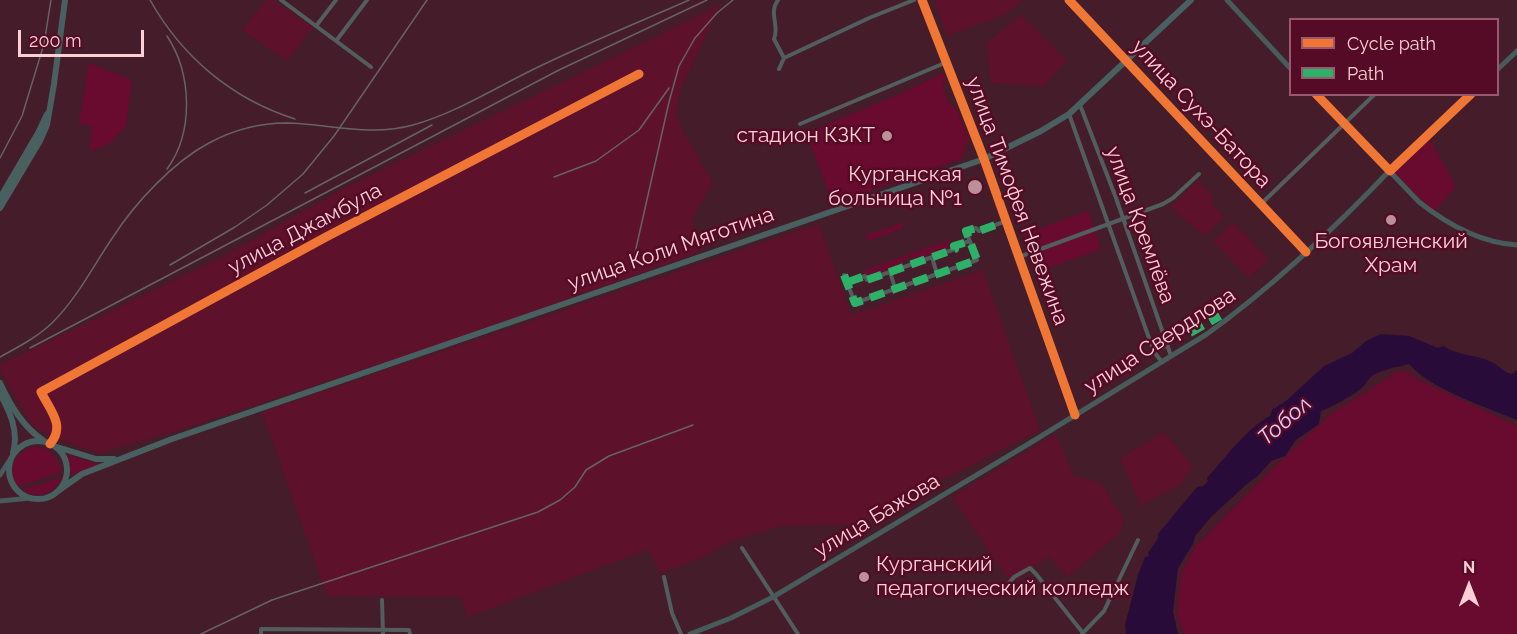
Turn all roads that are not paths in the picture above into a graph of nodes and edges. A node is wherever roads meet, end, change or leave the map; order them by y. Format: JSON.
{"nodes":[{"id":1,"x":64,"y":0,"type":"edge"},
{"id":2,"x":281,"y":0,"type":"edge"},
{"id":3,"x":336,"y":0,"type":"edge"},
{"id":4,"x":367,"y":0,"type":"edge"},
{"id":5,"x":778,"y":0,"type":"edge"},
{"id":6,"x":914,"y":0,"type":"edge"},
{"id":7,"x":922,"y":0,"type":"edge"},
{"id":8,"x":1069,"y":0,"type":"edge"},
{"id":9,"x":1191,"y":0,"type":"edge"},
{"id":10,"x":1227,"y":0,"type":"edge"},
{"id":11,"x":316,"y":26,"type":"junction"},
{"id":12,"x":336,"y":41,"type":"junction"},
{"id":13,"x":1517,"y":51,"type":"edge"},
{"id":14,"x":784,"y":58,"type":"junction"},
{"id":15,"x":1126,"y":61,"type":"junction"},
{"id":16,"x":947,"y":62,"type":"junction"},
{"id":17,"x":371,"y":67,"type":"dead end"},
{"id":18,"x":1289,"y":67,"type":"edge"},
{"id":19,"x":1499,"y":67,"type":"edge"},
{"id":20,"x":779,"y":69,"type":"dead end"},
{"id":21,"x":639,"y":74,"type":"dead end"},
{"id":22,"x":1318,"y":96,"type":"edge"},
{"id":23,"x":1373,"y":96,"type":"edge"},
{"id":24,"x":1469,"y":96,"type":"edge"},
{"id":25,"x":1080,"y":104,"type":"junction"},
{"id":26,"x":50,"y":105,"type":"junction"},
{"id":27,"x":1069,"y":114,"type":"junction"},
{"id":28,"x":800,"y":124,"type":"dead end"},
{"id":29,"x":1345,"y":124,"type":"junction"},
{"id":30,"x":984,"y":159,"type":"junction"},
{"id":31,"x":1390,"y":171,"type":"junction"},
{"id":32,"x":1198,"y":174,"type":"dead end"},
{"id":33,"x":0,"y":198,"type":"edge"},
{"id":34,"x":1261,"y":204,"type":"junction"},
{"id":35,"x":0,"y":208,"type":"edge"},
{"id":36,"x":1124,"y":219,"type":"junction"},
{"id":37,"x":1006,"y":221,"type":"junction"},
{"id":38,"x":1108,"y":224,"type":"junction"},
{"id":39,"x":970,"y":241,"type":"junction"},
{"id":40,"x":1517,"y":245,"type":"edge"},
{"id":41,"x":1306,"y":252,"type":"junction"},
{"id":42,"x":932,"y":257,"type":"junction"},
{"id":43,"x":1019,"y":257,"type":"junction"},
{"id":44,"x":890,"y":272,"type":"junction"},
{"id":45,"x":937,"y":273,"type":"junction"},
{"id":46,"x":844,"y":274,"type":"dead end"},
{"id":47,"x":848,"y":282,"type":"junction"},
{"id":48,"x":895,"y":288,"type":"junction"},
{"id":49,"x":1167,"y":345,"type":"junction"},
{"id":50,"x":1154,"y":352,"type":"junction"},
{"id":51,"x":1171,"y":356,"type":"junction"},
{"id":52,"x":1162,"y":362,"type":"junction"},
{"id":53,"x":0,"y":382,"type":"edge"},
{"id":54,"x":0,"y":394,"type":"edge"},
{"id":55,"x":1075,"y":416,"type":"junction"},
{"id":56,"x":50,"y":444,"type":"junction"},
{"id":57,"x":120,"y":458,"type":"junction"},
{"id":58,"x":11,"y":459,"type":"junction"},
{"id":59,"x":0,"y":475,"type":"edge"},
{"id":60,"x":58,"y":491,"type":"junction"},
{"id":61,"x":31,"y":498,"type":"junction"},
{"id":62,"x":0,"y":501,"type":"edge"},
{"id":63,"x":1138,"y":540,"type":"dead end"},
{"id":64,"x":742,"y":548,"type":"dead end"},
{"id":65,"x":664,"y":577,"type":"dead end"},
{"id":66,"x":1011,"y":586,"type":"dead end"},
{"id":67,"x":773,"y":597,"type":"junction"},
{"id":68,"x":382,"y":600,"type":"dead end"},
{"id":69,"x":334,"y":632,"type":"edge"},
{"id":70,"x":383,"y":632,"type":"edge"},
{"id":71,"x":410,"y":632,"type":"edge"},
{"id":72,"x":1082,"y":633,"type":"edge"},
{"id":73,"x":261,"y":634,"type":"edge"},
{"id":74,"x":681,"y":634,"type":"edge"},
{"id":75,"x":690,"y":634,"type":"edge"},
{"id":76,"x":798,"y":634,"type":"edge"}],
"edges":[{"from":1,"to":26,"type":"main road"},
{"from":2,"to":11,"type":"street"},
{"from":3,"to":11,"type":"street"},
{"from":4,"to":12,"type":"street"},
{"from":5,"to":14,"type":"street"},
{"from":6,"to":14,"type":"street"},
{"from":7,"to":16,"type":"street","name":"улица Тимофея Невежина"},
{"from":8,"to":15,"type":"street","name":"улица Сухэ-Батора"},
{"from":9,"to":15,"type":"main road","name":"улица Коли Мяготина"},
{"from":10,"to":18,"type":"main road"},
{"from":11,"to":12,"type":"street"},
{"from":12,"to":17,"type":"street"},
{"from":13,"to":19,"type":"main road"},
{"from":14,"to":20,"type":"street"},
{"from":15,"to":25,"type":"main road","name":"улица Коли Мяготина"},
{"from":15,"to":34,"type":"street","name":"улица Сухэ-Батора"},
{"from":16,"to":28,"type":"street"},
{"from":16,"to":30,"type":"street","name":"улица Тимофея Невежина"},
{"from":21,"to":56,"type":"street","name":"улица Джамбула"},
{"from":22,"to":29,"type":"main road"},
{"from":23,"to":29,"type":"street"},
{"from":24,"to":31,"type":"main road","name":"улица Свердлова"},
{"from":25,"to":27,"type":"main road","name":"улица Коли Мяготина"},
{"from":25,"to":36,"type":"street","name":"улица Кремлёва"},
{"from":26,"to":33,"type":"main road"},
{"from":26,"to":35,"type":"main road"},
{"from":27,"to":30,"type":"main road","name":"улица Коли Мяготина"},
{"from":27,"to":38,"type":"street","name":"улица Кремлёва"},
{"from":29,"to":31,"type":"main road"},
{"from":29,"to":34,"type":"street"},
{"from":30,"to":37,"type":"main road","name":"улица Тимофея Невежина"},
{"from":30,"to":57,"type":"main road","name":"улица Коли Мяготина"},
{"from":31,"to":40,"type":"main road"},
{"from":31,"to":41,"type":"main road","name":"улица Свердлова"},
{"from":32,"to":36,"type":"street"},
{"from":34,"to":41,"type":"street","name":"улица Сухэ-Батора"},
{"from":36,"to":38,"type":"street"},
{"from":36,"to":49,"type":"street","name":"улица Кремлёва"},
{"from":37,"to":39,"type":"street"},
{"from":37,"to":43,"type":"main road","name":"улица Тимофея Невежина"},
{"from":38,"to":43,"type":"street"},
{"from":38,"to":50,"type":"street","name":"улица Кремлёва"},
{"from":39,"to":42,"type":"street"},
{"from":39,"to":45,"type":"street"},
{"from":41,"to":51,"type":"main road","name":"улица Свердлова"},
{"from":42,"to":44,"type":"street"},
{"from":42,"to":45,"type":"street"},
{"from":43,"to":55,"type":"main road","name":"улица Тимофея Невежина"},
{"from":44,"to":47,"type":"street"},
{"from":44,"to":48,"type":"street"},
{"from":45,"to":48,"type":"street"},
{"from":46,"to":47,"type":"street"},
{"from":47,"to":48,"type":"street"},
{"from":49,"to":50,"type":"street"},
{"from":49,"to":51,"type":"street","name":"улица Кремлёва"},
{"from":50,"to":52,"type":"street","name":"улица Кремлёва"},
{"from":51,"to":52,"type":"main road","name":"улица Свердлова"},
{"from":52,"to":55,"type":"main road","name":"улица Свердлова"},
{"from":53,"to":56,"type":"main road"},
{"from":54,"to":58,"type":"main road"},
{"from":55,"to":67,"type":"main road","name":"улица Бажова"},
{"from":56,"to":57,"type":"main road","name":"улица Коли Мяготина"},
{"from":56,"to":58,"type":"main road"},
{"from":56,"to":60,"type":"main road"},
{"from":57,"to":60,"type":"main road","name":"улица Коли Мяготина"},
{"from":58,"to":59,"type":"main road"},
{"from":58,"to":61,"type":"main road"},
{"from":60,"to":61,"type":"main road"},
{"from":61,"to":62,"type":"main road"},
{"from":63,"to":72,"type":"street"},
{"from":64,"to":67,"type":"street"},
{"from":65,"to":74,"type":"street"},
{"from":66,"to":72,"type":"street"},
{"from":67,"to":75,"type":"main road","name":"улица Бажова"},
{"from":67,"to":76,"type":"street"},
{"from":68,"to":70,"type":"street"},
{"from":69,"to":70,"type":"street"},
{"from":69,"to":73,"type":"street"},
{"from":70,"to":71,"type":"street"}]}
